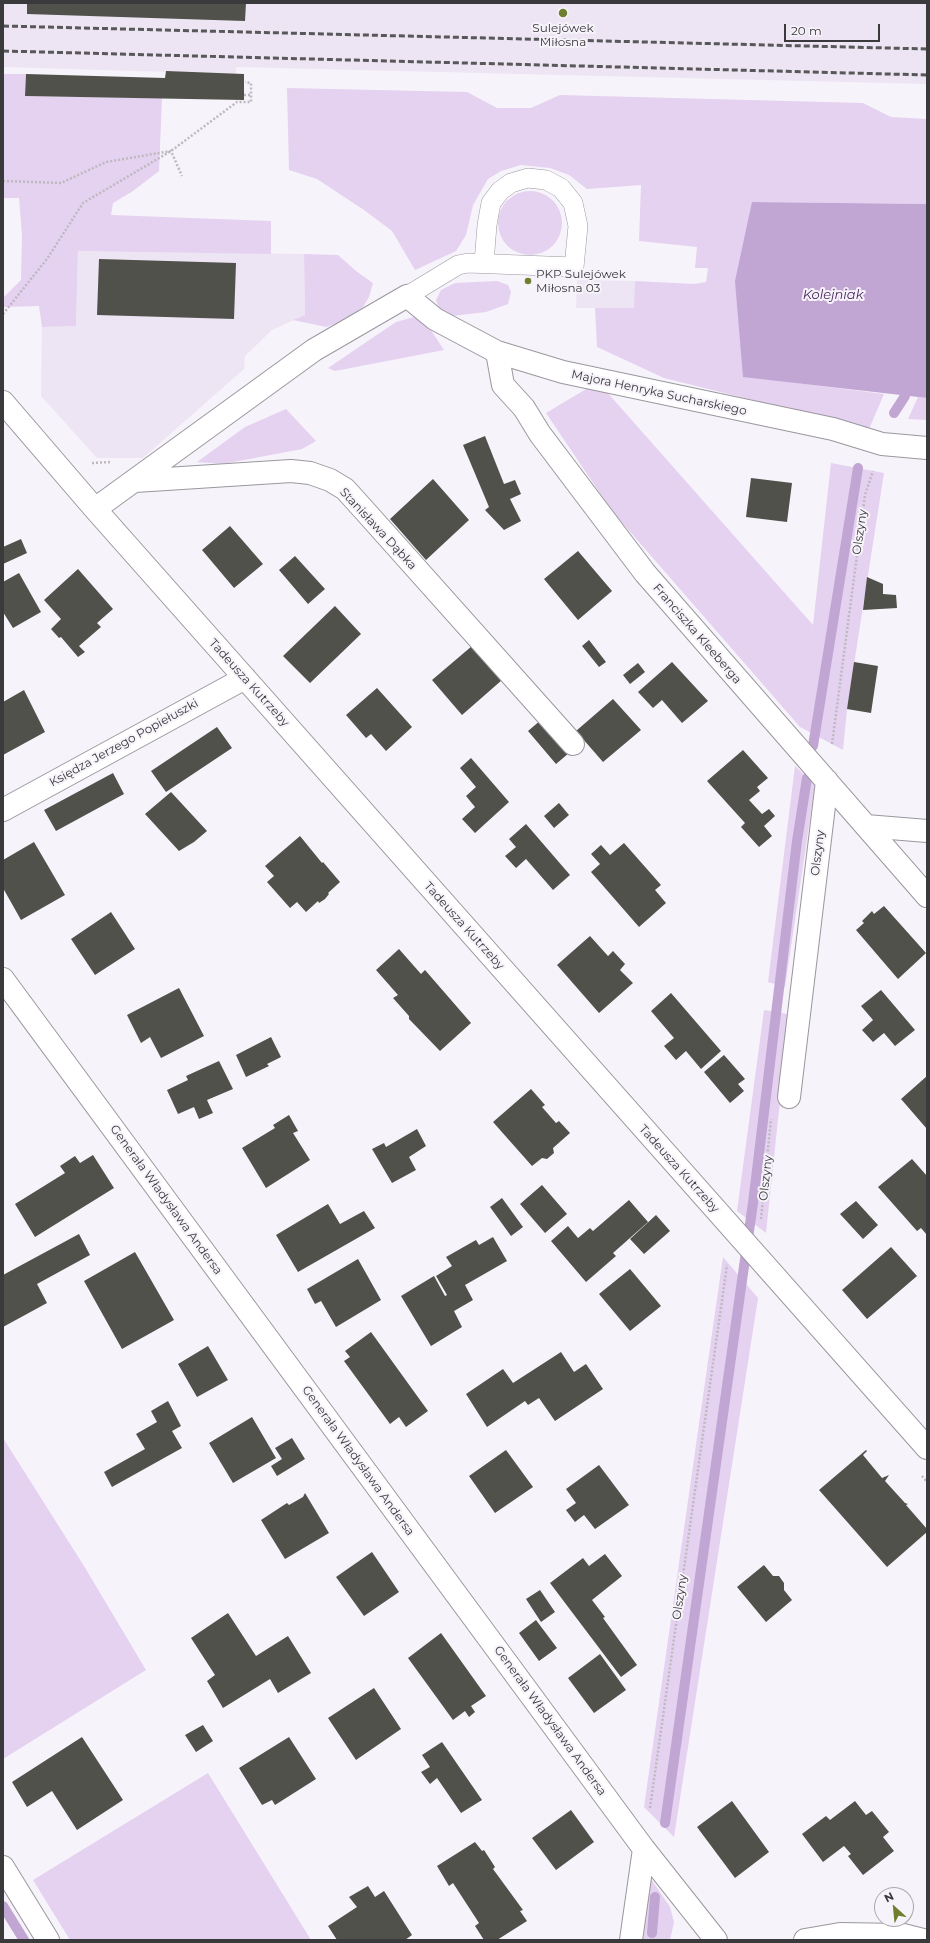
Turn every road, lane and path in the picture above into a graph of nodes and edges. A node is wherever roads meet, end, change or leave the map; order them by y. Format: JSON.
{"nodes":[{"id":1,"x":245,"y":82,"type":"dead end"},
{"id":2,"x":244,"y":95,"type":"dead end"},
{"id":3,"x":251,"y":95,"type":"junction"},
{"id":4,"x":171,"y":151,"type":"junction"},
{"id":5,"x":182,"y":176,"type":"dead end"},
{"id":6,"x":3,"y":181,"type":"edge"},
{"id":7,"x":484,"y":263,"type":"junction"},
{"id":8,"x":407,"y":296,"type":"junction"},
{"id":9,"x":3,"y":314,"type":"edge"},
{"id":10,"x":497,"y":352,"type":"junction"},
{"id":11,"x":3,"y":402,"type":"edge"},
{"id":12,"x":882,"y":444,"type":"junction"},
{"id":13,"x":924,"y":453,"type":"edge"},
{"id":14,"x":135,"y":481,"type":"junction"},
{"id":15,"x":95,"y":509,"type":"junction"},
{"id":16,"x":245,"y":678,"type":"junction"},
{"id":17,"x":573,"y":744,"type":"dead end"},
{"id":18,"x":827,"y":781,"type":"junction"},
{"id":19,"x":3,"y":810,"type":"edge"},
{"id":20,"x":866,"y":826,"type":"junction"},
{"id":21,"x":927,"y":832,"type":"edge"},
{"id":22,"x":927,"y":896,"type":"edge"},
{"id":23,"x":3,"y":979,"type":"edge"},
{"id":24,"x":789,"y":1098,"type":"joint"},
{"id":25,"x":757,"y":1256,"type":"junction"},
{"id":26,"x":728,"y":1262,"type":"dead end"},
{"id":27,"x":927,"y":1448,"type":"edge"},
{"id":28,"x":644,"y":1849,"type":"junction"},
{"id":29,"x":3,"y":1867,"type":"edge"},
{"id":30,"x":48,"y":1940,"type":"edge"},
{"id":31,"x":631,"y":1940,"type":"edge"},
{"id":32,"x":716,"y":1940,"type":"edge"},
{"id":33,"x":805,"y":1940,"type":"edge"},
{"id":34,"x":923,"y":1940,"type":"edge"}],
"edges":[{"from":1,"to":3,"type":"path"},
{"from":2,"to":3,"type":"path"},
{"from":3,"to":4,"type":"path"},
{"from":4,"to":5,"type":"path"},
{"from":4,"to":6,"type":"path"},
{"from":4,"to":9,"type":"path"},
{"from":7,"to":7,"type":"lane"},
{"from":7,"to":8,"type":"lane"},
{"from":8,"to":10,"type":"street","name":"Majora Henryka Sucharskiego"},
{"from":8,"to":14,"type":"street"},
{"from":10,"to":12,"type":"street","name":"Majora Henryka Sucharskiego"},
{"from":10,"to":18,"type":"street","name":"Franciszka Kleeberga"},
{"from":11,"to":15,"type":"street","name":"Tadeusza Kutrzeby"},
{"from":12,"to":13,"type":"street","name":"Majora Henryka Sucharskiego"},
{"from":12,"to":18,"type":"path","name":"Olszyny"},
{"from":14,"to":15,"type":"street"},
{"from":14,"to":17,"type":"street","name":"Stanisława Dąbka"},
{"from":15,"to":16,"type":"street","name":"Tadeusza Kutrzeby"},
{"from":16,"to":19,"type":"street","name":"Księdza Jerzego Popiełuszki"},
{"from":16,"to":25,"type":"street","name":"Tadeusza Kutrzeby"},
{"from":18,"to":20,"type":"street","name":"Franciszka Kleeberga"},
{"from":18,"to":24,"type":"street","name":"Olszyny"},
{"from":20,"to":21,"type":"street"},
{"from":20,"to":22,"type":"street","name":"Franciszka Kleeberga"},
{"from":23,"to":28,"type":"street","name":"Generała Władysława Andersa"},
{"from":24,"to":25,"type":"path","name":"Olszyny"},
{"from":25,"to":27,"type":"street","name":"Tadeusza Kutrzeby"},
{"from":26,"to":28,"type":"path","name":"Olszyny"},
{"from":28,"to":31,"type":"street"},
{"from":28,"to":32,"type":"street","name":"Generała Władysława Andersa"},
{"from":29,"to":30,"type":"street"},
{"from":33,"to":34,"type":"street"}]}
